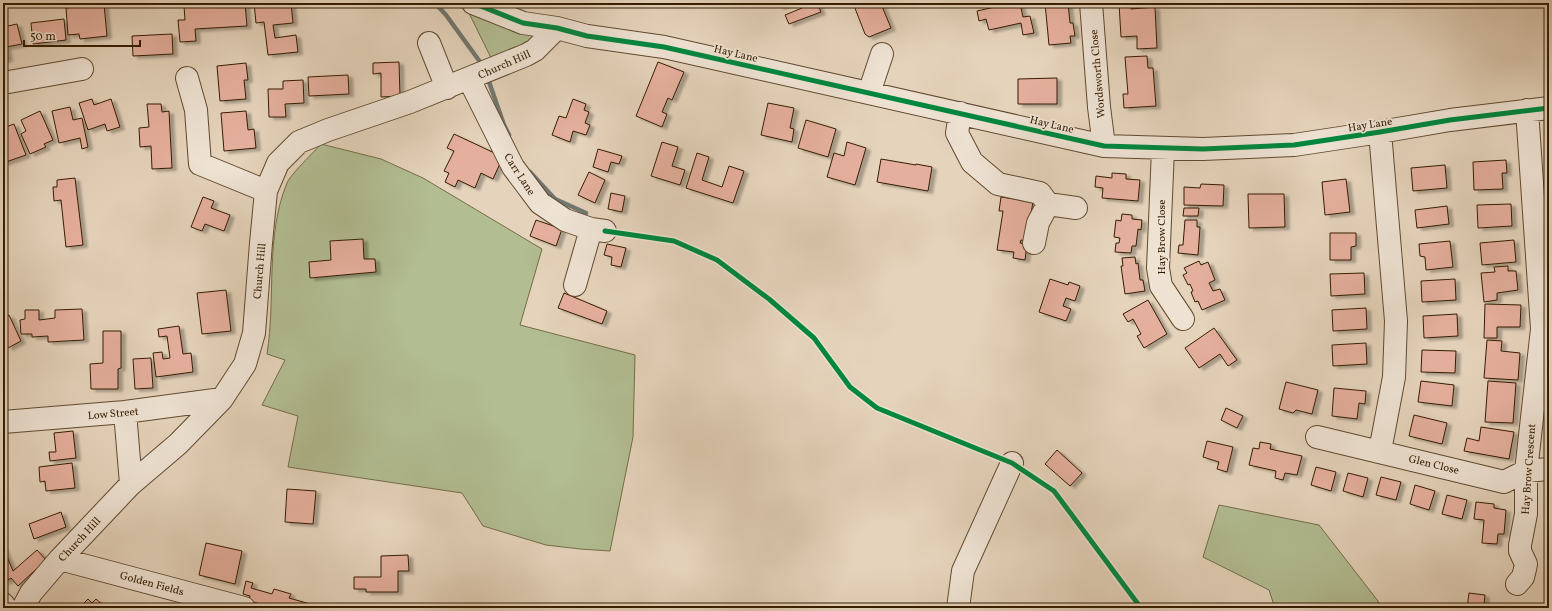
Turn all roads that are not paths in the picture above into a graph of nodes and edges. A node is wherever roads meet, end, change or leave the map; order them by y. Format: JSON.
{"nodes":[{"id":1,"x":473,"y":3,"type":"edge"},
{"id":2,"x":1091,"y":3,"type":"edge"},
{"id":3,"x":557,"y":28,"type":"junction"},
{"id":4,"x":430,"y":43,"type":"dead end"},
{"id":5,"x":882,"y":54,"type":"dead end"},
{"id":6,"x":82,"y":69,"type":"dead end"},
{"id":7,"x":482,"y":74,"type":"junction"},
{"id":8,"x":187,"y":78,"type":"dead end"},
{"id":9,"x":3,"y":83,"type":"edge"},
{"id":10,"x":447,"y":88,"type":"junction"},
{"id":11,"x":869,"y":93,"type":"junction"},
{"id":12,"x":1549,"y":108,"type":"edge"},
{"id":13,"x":1527,"y":110,"type":"junction"},
{"id":14,"x":960,"y":113,"type":"junction"},
{"id":15,"x":1380,"y":132,"type":"junction"},
{"id":16,"x":1104,"y":146,"type":"junction"},
{"id":17,"x":1163,"y":149,"type":"junction"},
{"id":18,"x":266,"y":191,"type":"junction"},
{"id":19,"x":1048,"y":204,"type":"junction"},
{"id":20,"x":1076,"y":208,"type":"dead end"},
{"id":21,"x":1034,"y":243,"type":"dead end"},
{"id":22,"x":574,"y":285,"type":"dead end"},
{"id":23,"x":1183,"y":319,"type":"dead end"},
{"id":24,"x":1543,"y":373,"type":"edge"},
{"id":25,"x":222,"y":400,"type":"junction"},
{"id":26,"x":125,"y":412,"type":"junction"},
{"id":27,"x":3,"y":422,"type":"edge"},
{"id":28,"x":1317,"y":437,"type":"dead end"},
{"id":29,"x":1380,"y":451,"type":"junction"},
{"id":30,"x":1012,"y":463,"type":"dead end"},
{"id":31,"x":1549,"y":469,"type":"edge"},
{"id":32,"x":1526,"y":471,"type":"junction"},
{"id":33,"x":131,"y":484,"type":"junction"},
{"id":34,"x":60,"y":559,"type":"junction"},
{"id":35,"x":1517,"y":584,"type":"dead end"},
{"id":36,"x":3,"y":604,"type":"edge"},
{"id":37,"x":6,"y":608,"type":"edge"},
{"id":38,"x":23,"y":608,"type":"edge"},
{"id":39,"x":244,"y":608,"type":"edge"},
{"id":40,"x":958,"y":608,"type":"edge"}],
"edges":[{"from":1,"to":3,"type":"street","name":"Hay Lane"},
{"from":2,"to":16,"type":"street","name":"Wordsworth Close"},
{"from":3,"to":7,"type":"street","name":"Church Hill"},
{"from":3,"to":11,"type":"street","name":"Hay Lane"},
{"from":4,"to":10,"type":"street"},
{"from":5,"to":11,"type":"street"},
{"from":6,"to":9,"type":"street"},
{"from":7,"to":10,"type":"street","name":"Church Hill"},
{"from":7,"to":22,"type":"street","name":"Carr Lane"},
{"from":8,"to":18,"type":"street"},
{"from":10,"to":18,"type":"street","name":"Church Hill"},
{"from":11,"to":14,"type":"street","name":"Hay Lane"},
{"from":12,"to":13,"type":"street","name":"Hay Lane"},
{"from":13,"to":15,"type":"street","name":"Hay Lane"},
{"from":13,"to":24,"type":"street","name":"Hay Brow Crescent"},
{"from":14,"to":16,"type":"street","name":"Hay Lane"},
{"from":14,"to":19,"type":"street"},
{"from":15,"to":17,"type":"street","name":"Hay Lane"},
{"from":15,"to":29,"type":"street"},
{"from":16,"to":17,"type":"street","name":"Hay Lane"},
{"from":17,"to":23,"type":"street","name":"Hay Brow Close"},
{"from":18,"to":25,"type":"street","name":"Church Hill"},
{"from":19,"to":20,"type":"street"},
{"from":19,"to":21,"type":"street"},
{"from":24,"to":32,"type":"street","name":"Hay Brow Crescent"},
{"from":25,"to":26,"type":"street","name":"Low Street"},
{"from":25,"to":33,"type":"street","name":"Church Hill"},
{"from":26,"to":27,"type":"street","name":"Low Street"},
{"from":26,"to":33,"type":"street"},
{"from":28,"to":29,"type":"street","name":"Glen Close"},
{"from":29,"to":32,"type":"street","name":"Glen Close"},
{"from":30,"to":40,"type":"street"},
{"from":31,"to":32,"type":"street","name":"Glen Close"},
{"from":32,"to":35,"type":"street","name":"Hay Brow Crescent"},
{"from":33,"to":34,"type":"street","name":"Church Hill"},
{"from":34,"to":38,"type":"street","name":"Church Hill"},
{"from":34,"to":39,"type":"street","name":"Golden Fields"},
{"from":36,"to":37,"type":"street"}]}
